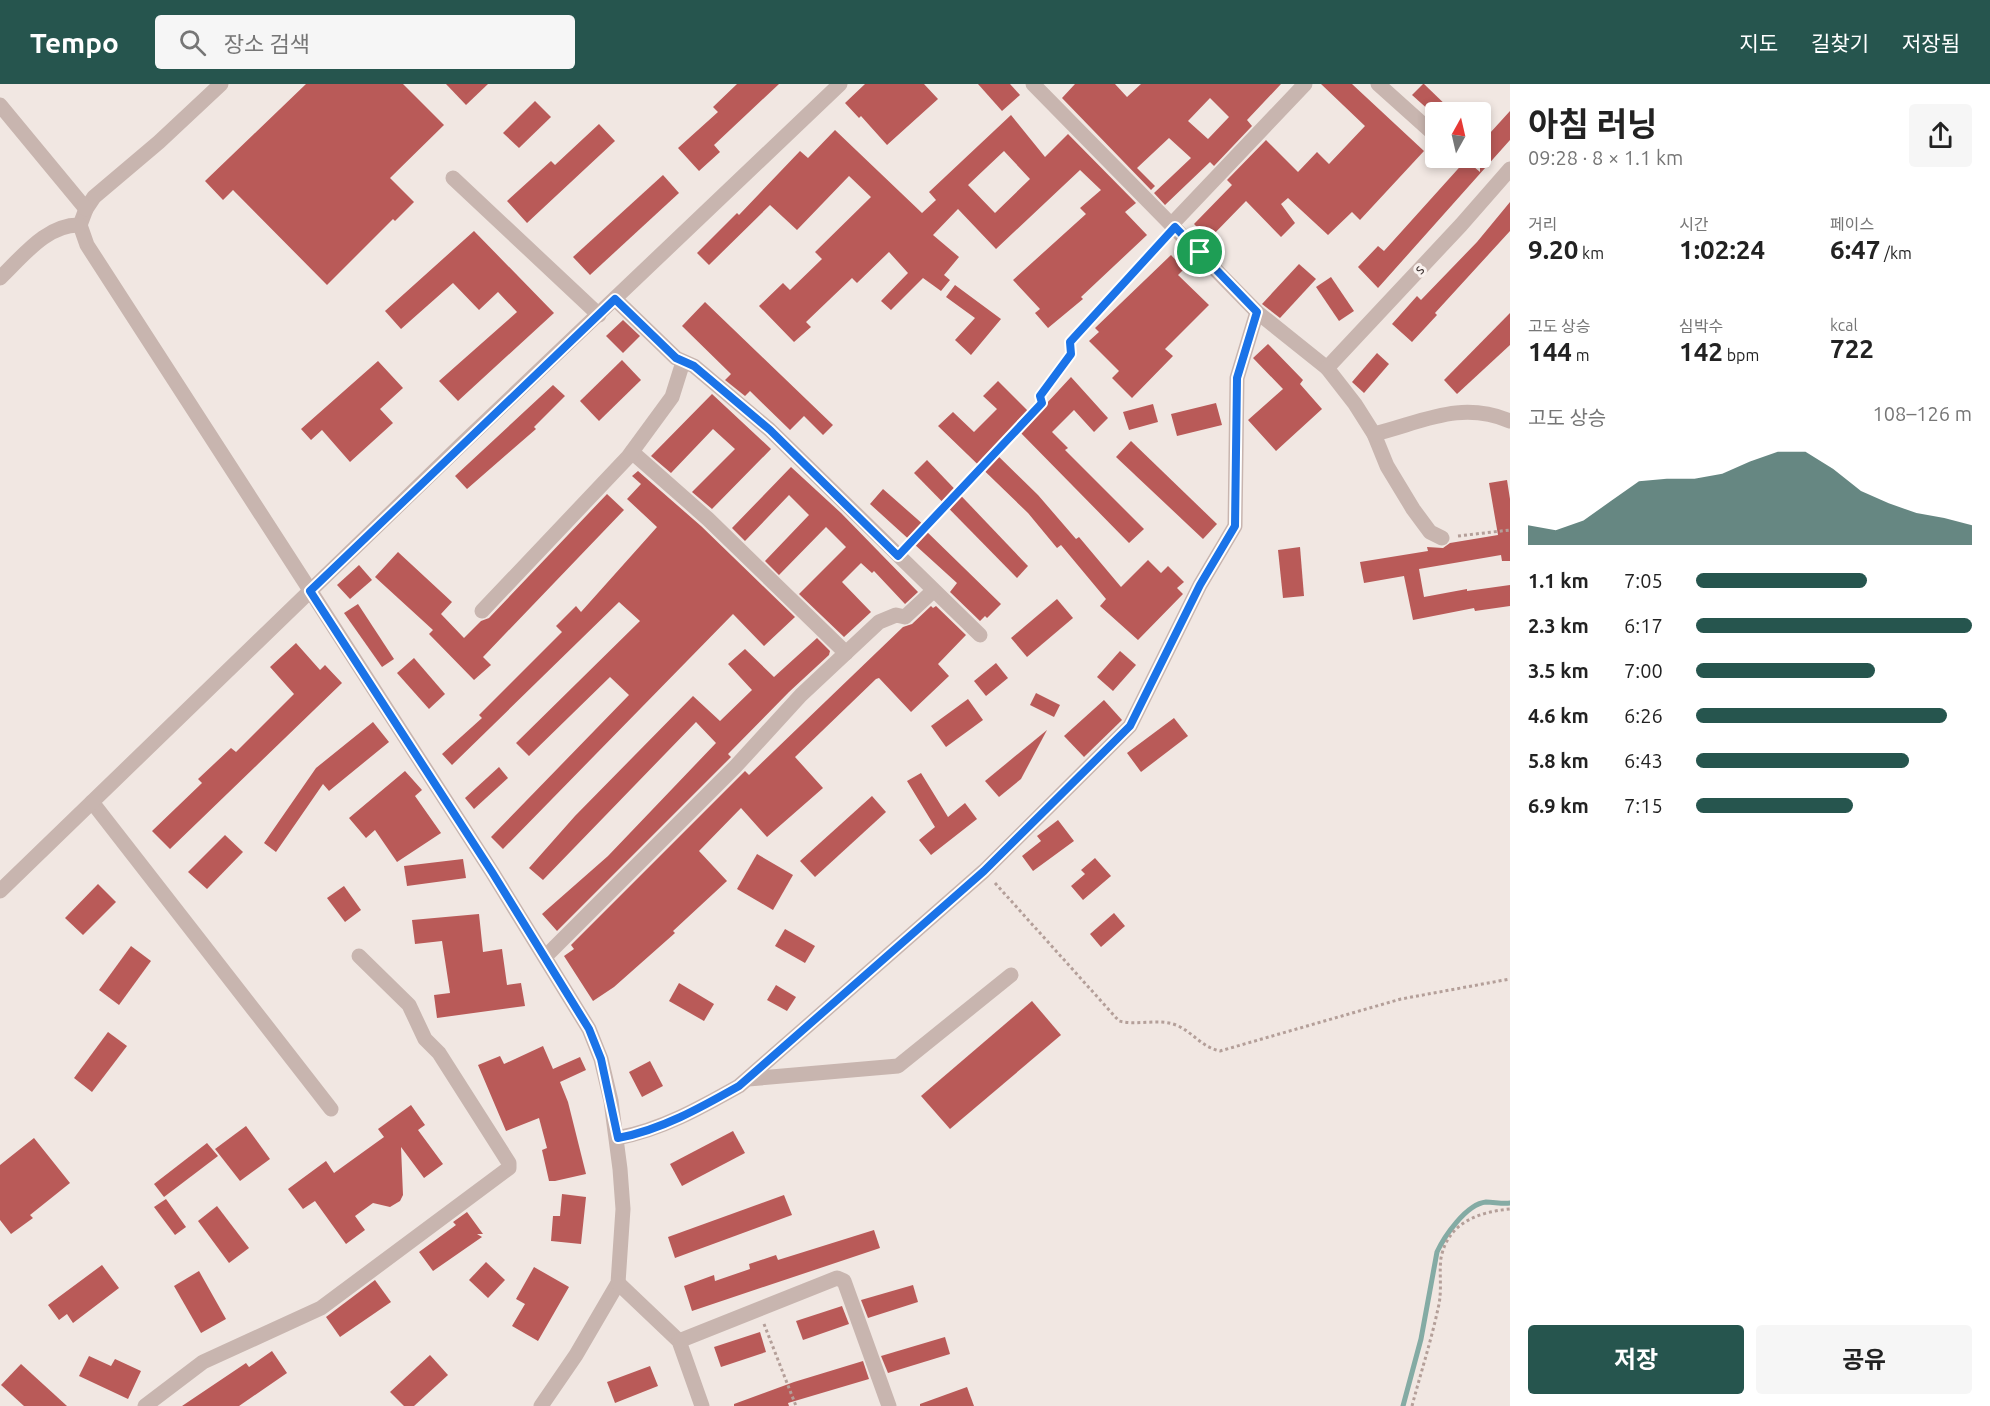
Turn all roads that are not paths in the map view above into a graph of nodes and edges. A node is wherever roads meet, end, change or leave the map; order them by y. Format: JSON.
{"nodes":[{"id":1,"x":220,"y":84,"type":"edge"},
{"id":2,"x":840,"y":84,"type":"edge"},
{"id":3,"x":1033,"y":84,"type":"edge"},
{"id":4,"x":1305,"y":84,"type":"edge"},
{"id":5,"x":1377,"y":84,"type":"edge"},
{"id":6,"x":0,"y":105,"type":"edge"},
{"id":7,"x":1425,"y":126,"type":"edge"},
{"id":8,"x":1510,"y":169,"type":"edge"},
{"id":9,"x":453,"y":178,"type":"dead end"},
{"id":10,"x":86,"y":209,"type":"junction"},
{"id":11,"x":80,"y":225,"type":"junction"},
{"id":12,"x":1174,"y":226,"type":"junction"},
{"id":13,"x":0,"y":278,"type":"edge"},
{"id":14,"x":615,"y":299,"type":"junction"},
{"id":15,"x":1257,"y":312,"type":"junction"},
{"id":16,"x":599,"y":315,"type":"junction"},
{"id":17,"x":683,"y":362,"type":"junction"},
{"id":18,"x":1327,"y":368,"type":"junction"},
{"id":19,"x":1510,"y":421,"type":"edge"},
{"id":20,"x":1374,"y":434,"type":"junction"},
{"id":21,"x":632,"y":452,"type":"junction"},
{"id":22,"x":1442,"y":538,"type":"road end"},
{"id":23,"x":310,"y":591,"type":"junction"},
{"id":24,"x":933,"y":591,"type":"junction"},
{"id":25,"x":482,"y":611,"type":"dead end"},
{"id":26,"x":980,"y":635,"type":"dead end"},
{"id":27,"x":846,"y":653,"type":"junction"},
{"id":28,"x":92,"y":802,"type":"junction"},
{"id":29,"x":0,"y":891,"type":"edge"},
{"id":30,"x":359,"y":956,"type":"dead end"},
{"id":31,"x":545,"y":957,"type":"junction"},
{"id":32,"x":1011,"y":975,"type":"dead end"},
{"id":33,"x":748,"y":1079,"type":"junction"},
{"id":34,"x":331,"y":1109,"type":"dead end"},
{"id":35,"x":618,"y":1138,"type":"junction"},
{"id":36,"x":618,"y":1283,"type":"junction"},
{"id":37,"x":679,"y":1341,"type":"junction"},
{"id":38,"x":145,"y":1406,"type":"edge"},
{"id":39,"x":542,"y":1406,"type":"edge"},
{"id":40,"x":702,"y":1406,"type":"edge"},
{"id":41,"x":889,"y":1406,"type":"edge"}],
"edges":[{"from":1,"to":10,"type":"street"},
{"from":2,"to":14,"type":"street"},
{"from":3,"to":12,"type":"street"},
{"from":4,"to":12,"type":"street"},
{"from":5,"to":7,"type":"street"},
{"from":6,"to":10,"type":"street"},
{"from":8,"to":18,"type":"street","name":"s"},
{"from":9,"to":16,"type":"street"},
{"from":10,"to":11,"type":"street"},
{"from":11,"to":13,"type":"street"},
{"from":11,"to":23,"type":"street"},
{"from":12,"to":15,"type":"street"},
{"from":14,"to":16,"type":"street"},
{"from":14,"to":17,"type":"street"},
{"from":15,"to":18,"type":"street"},
{"from":15,"to":33,"type":"street"},
{"from":16,"to":23,"type":"street"},
{"from":17,"to":21,"type":"street"},
{"from":17,"to":24,"type":"street"},
{"from":18,"to":20,"type":"street"},
{"from":19,"to":20,"type":"street"},
{"from":20,"to":22,"type":"street"},
{"from":21,"to":25,"type":"street"},
{"from":21,"to":27,"type":"street"},
{"from":23,"to":28,"type":"street"},
{"from":23,"to":31,"type":"street"},
{"from":24,"to":26,"type":"street"},
{"from":24,"to":27,"type":"street"},
{"from":27,"to":31,"type":"street"},
{"from":28,"to":29,"type":"street"},
{"from":28,"to":34,"type":"street"},
{"from":30,"to":38,"type":"street"},
{"from":31,"to":35,"type":"street"},
{"from":32,"to":33,"type":"street"},
{"from":33,"to":35,"type":"street"},
{"from":35,"to":36,"type":"street"},
{"from":36,"to":37,"type":"street"},
{"from":36,"to":39,"type":"street"},
{"from":37,"to":40,"type":"street"},
{"from":37,"to":41,"type":"street"}]}
